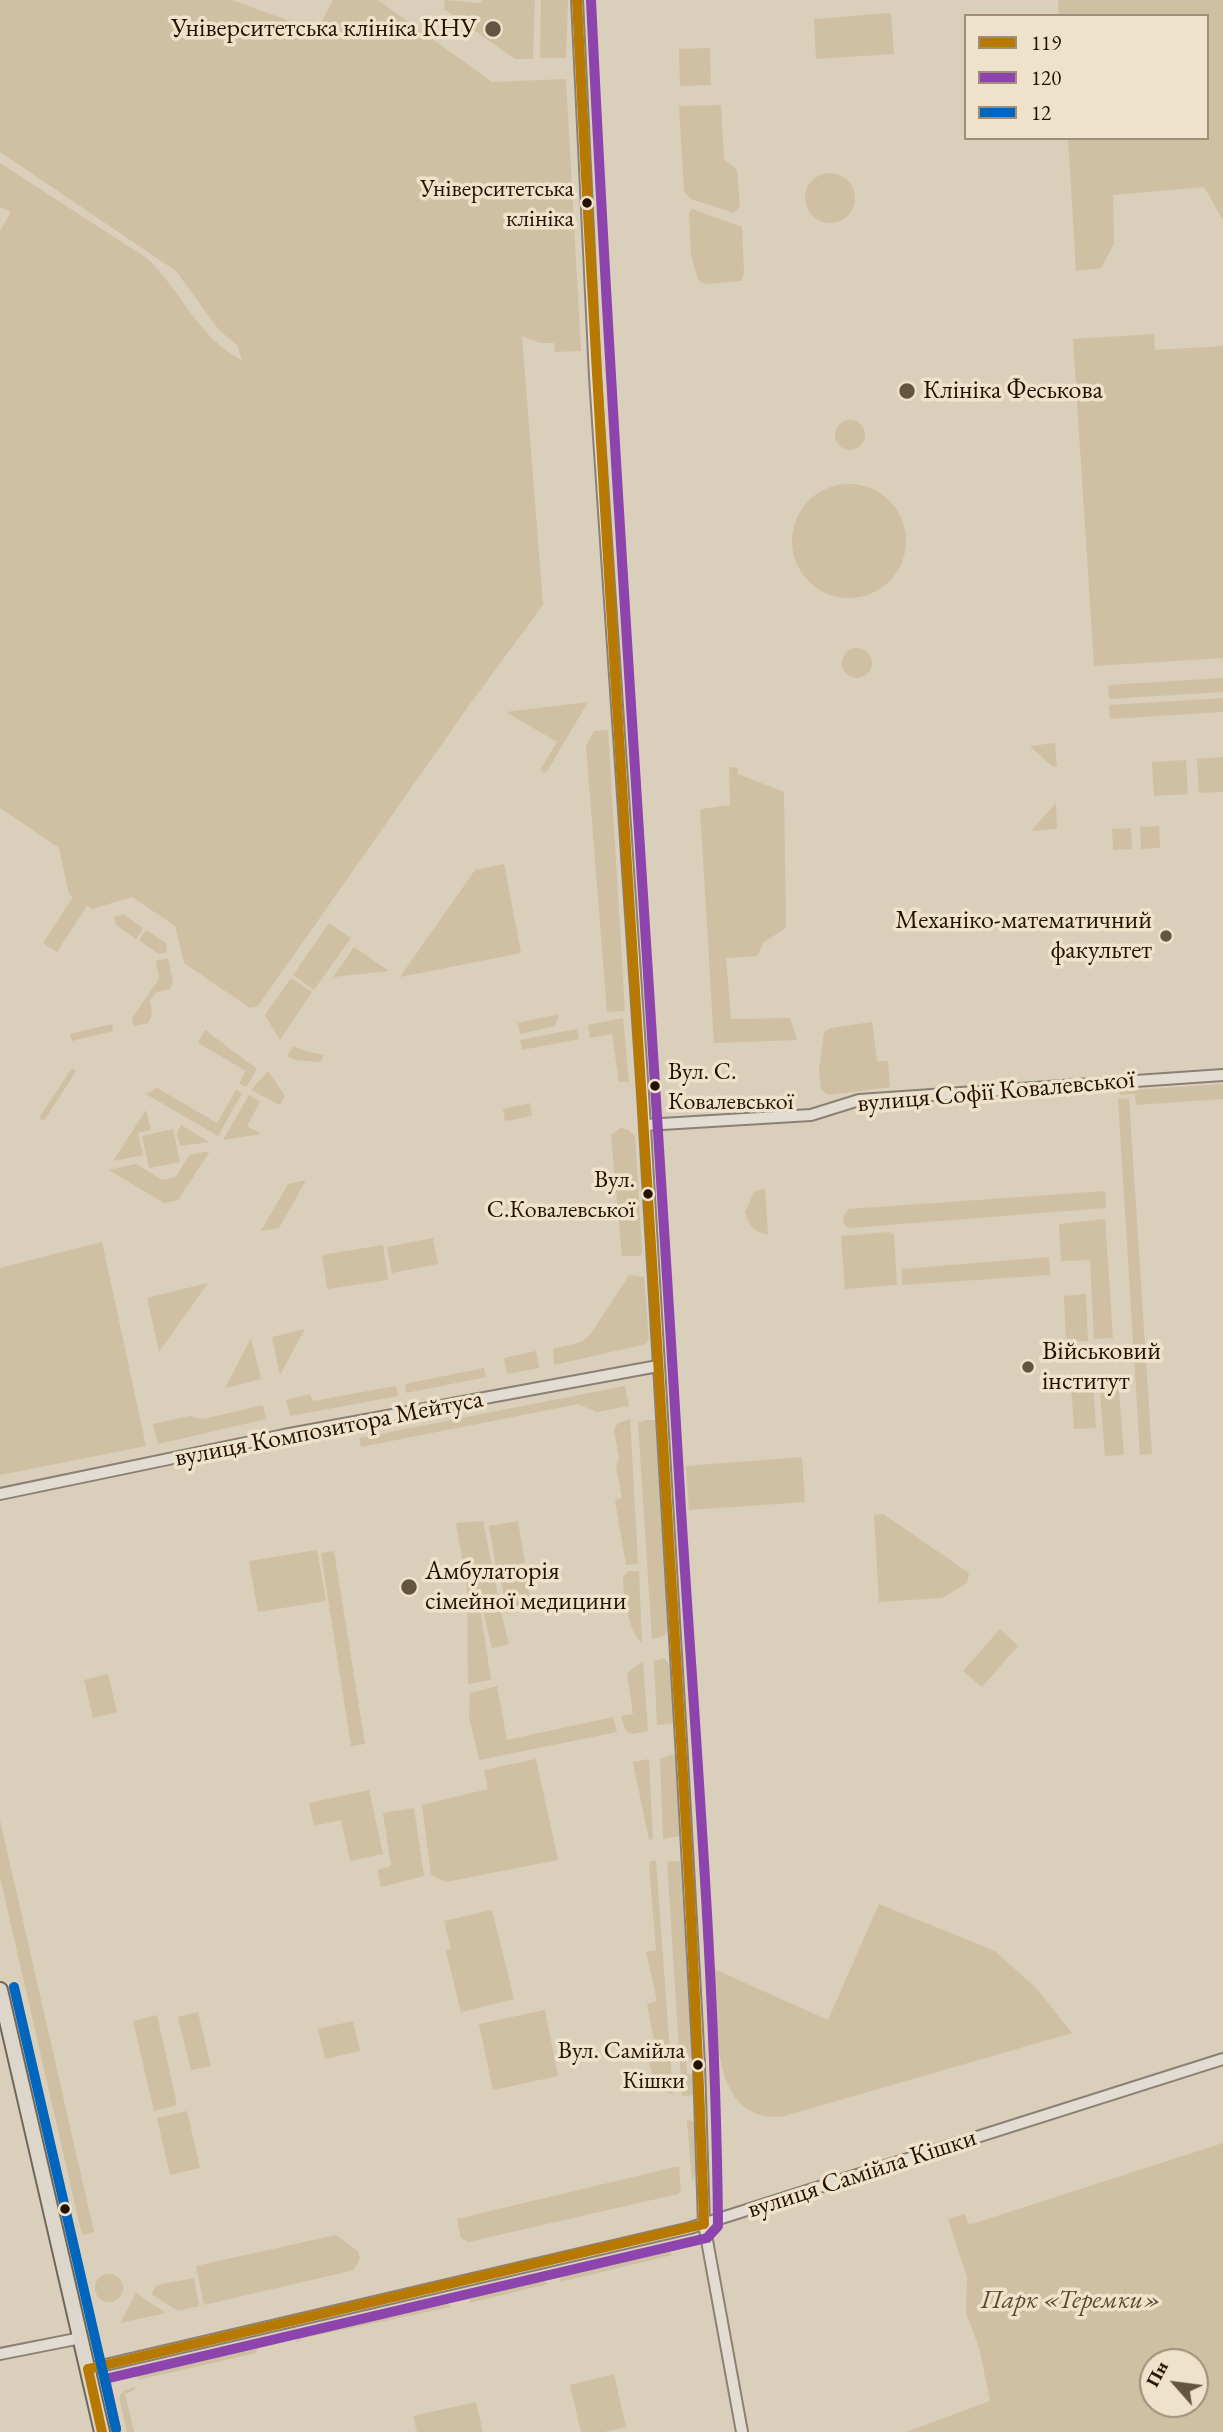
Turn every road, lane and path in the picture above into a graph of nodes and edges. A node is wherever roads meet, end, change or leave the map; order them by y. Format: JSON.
{"nodes":[{"id":1,"x":577,"y":0,"type":"edge"},
{"id":2,"x":1223,"y":1075,"type":"edge"},
{"id":3,"x":645,"y":1125,"type":"junction"},
{"id":4,"x":658,"y":1366,"type":"junction"},
{"id":5,"x":0,"y":1494,"type":"edge"},
{"id":6,"x":0,"y":1990,"type":"edge"},
{"id":7,"x":1223,"y":2059,"type":"edge"},
{"id":8,"x":704,"y":2224,"type":"junction"},
{"id":9,"x":81,"y":2338,"type":"junction"},
{"id":10,"x":0,"y":2354,"type":"edge"},
{"id":11,"x":88,"y":2369,"type":"junction"},
{"id":12,"x":102,"y":2432,"type":"edge"},
{"id":13,"x":742,"y":2432,"type":"edge"}],
"edges":[{"from":1,"to":3,"type":"street"},
{"from":2,"to":3,"type":"street","name":"вулиця Софії Ковалевської"},
{"from":3,"to":4,"type":"street"},
{"from":4,"to":5,"type":"street","name":"вулиця Композитора Мейтуса"},
{"from":4,"to":8,"type":"street"},
{"from":6,"to":9,"type":"main road"},
{"from":7,"to":8,"type":"street","name":"вулиця Самійла Кішки"},
{"from":8,"to":11,"type":"street","name":"вулиця Самійла Кішки"},
{"from":8,"to":13,"type":"street"},
{"from":9,"to":10,"type":"street"},
{"from":9,"to":11,"type":"main road"},
{"from":11,"to":12,"type":"main road"}]}
